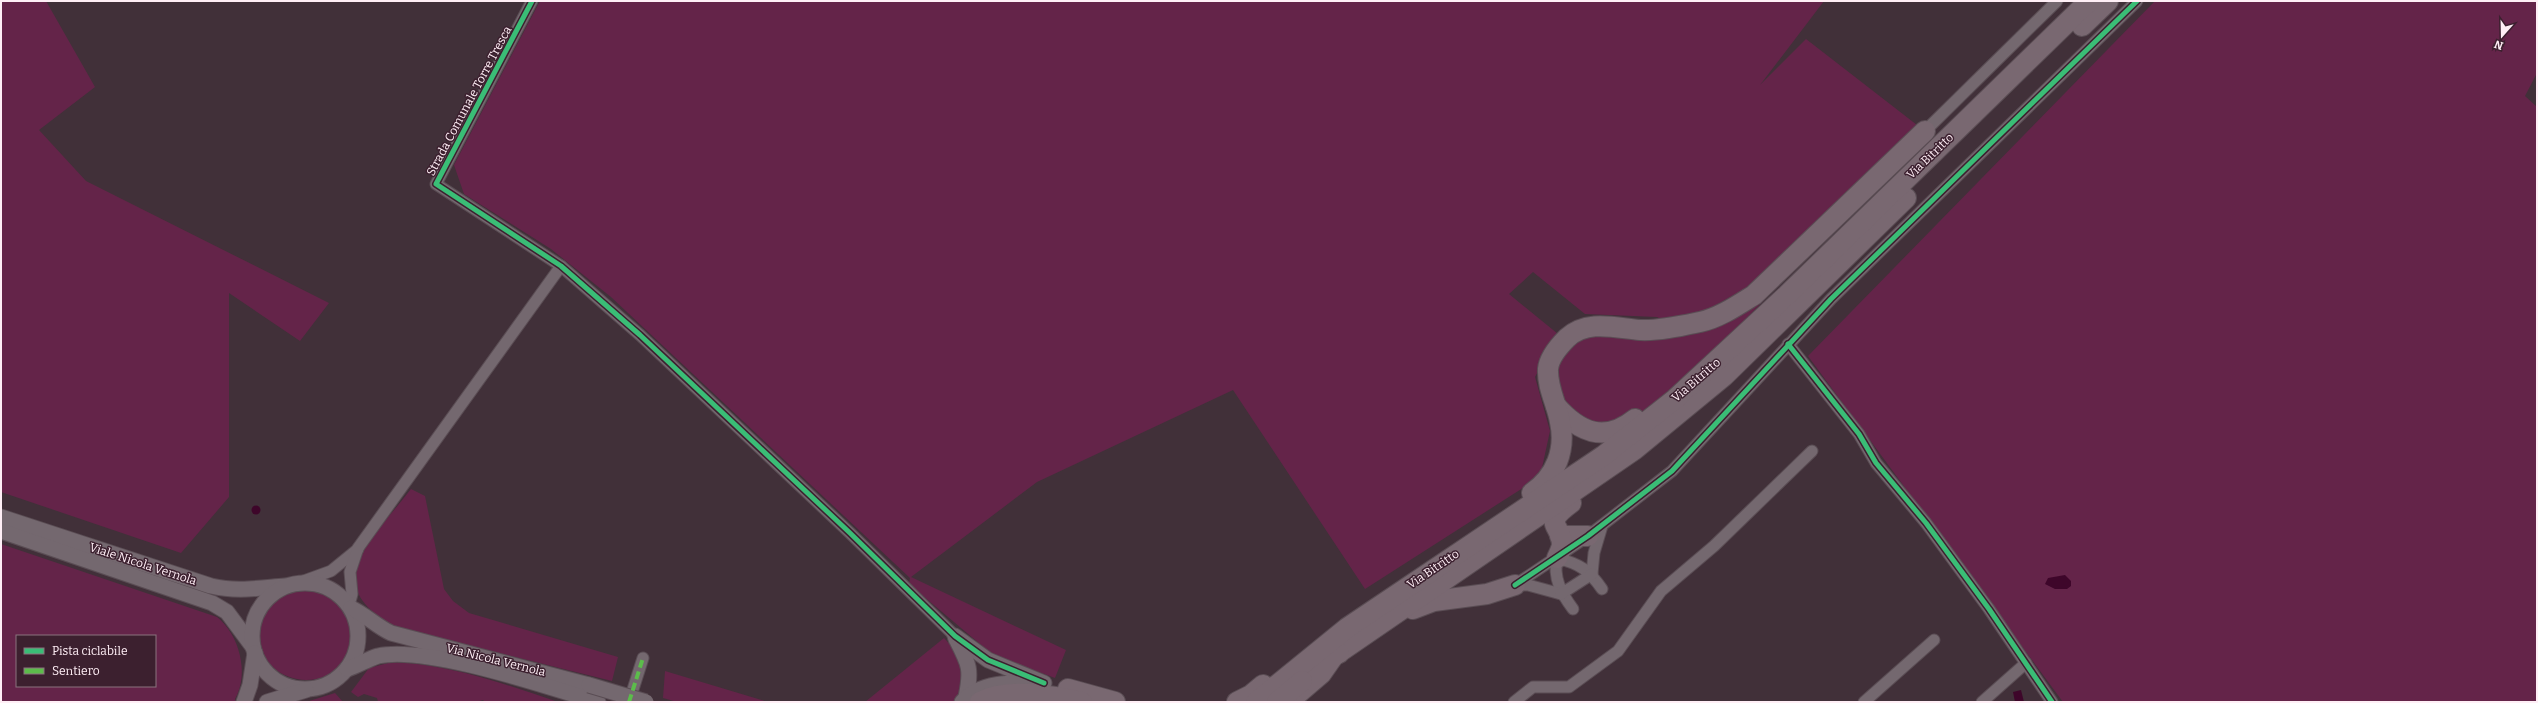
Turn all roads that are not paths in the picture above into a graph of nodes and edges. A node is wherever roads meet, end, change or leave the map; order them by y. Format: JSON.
{"nodes":[{"id":1,"x":532,"y":1,"type":"edge"},
{"id":2,"x":2057,"y":1,"type":"edge"},
{"id":3,"x":2089,"y":1,"type":"edge"},
{"id":4,"x":2108,"y":1,"type":"edge"},
{"id":5,"x":2137,"y":1,"type":"edge"},
{"id":6,"x":1925,"y":131,"type":"joint"},
{"id":7,"x":560,"y":266,"type":"junction"},
{"id":8,"x":1763,"y":318,"type":"junction"},
{"id":9,"x":1788,"y":344,"type":"junction"},
{"id":10,"x":1554,"y":405,"type":"junction"},
{"id":11,"x":1655,"y":433,"type":"junction"},
{"id":12,"x":1812,"y":451,"type":"dead end"},
{"id":13,"x":1,"y":517,"type":"edge"},
{"id":14,"x":1499,"y":526,"type":"junction"},
{"id":15,"x":1,"y":531,"type":"edge"},
{"id":16,"x":1595,"y":531,"type":"junction"},
{"id":17,"x":1560,"y":536,"type":"junction"},
{"id":18,"x":358,"y":548,"type":"junction"},
{"id":19,"x":1557,"y":558,"type":"junction"},
{"id":20,"x":1592,"y":574,"type":"junction"},
{"id":21,"x":293,"y":584,"type":"junction"},
{"id":22,"x":1515,"y":585,"type":"junction"},
{"id":23,"x":1602,"y":589,"type":"dead end"},
{"id":24,"x":1398,"y":593,"type":"junction"},
{"id":25,"x":1561,"y":594,"type":"junction"},
{"id":26,"x":350,"y":606,"type":"junction"},
{"id":27,"x":1573,"y":609,"type":"dead end"},
{"id":28,"x":955,"y":636,"type":"junction"},
{"id":29,"x":1934,"y":640,"type":"dead end"},
{"id":30,"x":254,"y":650,"type":"junction"},
{"id":31,"x":1335,"y":654,"type":"junction"},
{"id":32,"x":643,"y":658,"type":"dead end"},
{"id":33,"x":2026,"y":663,"type":"junction"},
{"id":34,"x":347,"y":669,"type":"junction"},
{"id":35,"x":1044,"y":684,"type":"junction"},
{"id":36,"x":310,"y":689,"type":"junction"},
{"id":37,"x":591,"y":695,"type":"edge"},
{"id":38,"x":969,"y":700,"type":"edge"},
{"id":39,"x":244,"y":702,"type":"edge"},
{"id":40,"x":267,"y":702,"type":"edge"},
{"id":41,"x":629,"y":702,"type":"edge"},
{"id":42,"x":646,"y":702,"type":"edge"},
{"id":43,"x":1082,"y":702,"type":"edge"},
{"id":44,"x":1115,"y":702,"type":"edge"},
{"id":45,"x":1237,"y":702,"type":"edge"},
{"id":46,"x":1256,"y":702,"type":"edge"},
{"id":47,"x":1277,"y":702,"type":"edge"},
{"id":48,"x":1289,"y":702,"type":"edge"},
{"id":49,"x":1514,"y":702,"type":"edge"},
{"id":50,"x":1864,"y":702,"type":"edge"},
{"id":51,"x":1982,"y":702,"type":"edge"},
{"id":52,"x":2052,"y":702,"type":"edge"}],
"edges":[{"from":1,"to":7,"type":"street","name":"Strada Comunale Torre Tresca"},
{"from":2,"to":6,"type":"street"},
{"from":3,"to":8,"type":"highway","name":"Via Bitritto"},
{"from":4,"to":11,"type":"highway","name":"Via Bitritto"},
{"from":5,"to":9,"type":"street"},
{"from":6,"to":10,"type":"highway"},
{"from":7,"to":18,"type":"street"},
{"from":7,"to":28,"type":"street"},
{"from":8,"to":10,"type":"highway"},
{"from":8,"to":14,"type":"highway","name":"Via Bitritto"},
{"from":9,"to":16,"type":"street"},
{"from":9,"to":33,"type":"street"},
{"from":10,"to":14,"type":"highway"},
{"from":11,"to":17,"type":"highway"},
{"from":11,"to":31,"type":"highway","name":"Via Bitritto"},
{"from":12,"to":49,"type":"street"},
{"from":13,"to":21,"type":"main road","name":"Viale Nicola Vernola"},
{"from":14,"to":24,"type":"highway","name":"Via Bitritto"},
{"from":15,"to":30,"type":"main road","name":"Viale Nicola Vernola"},
{"from":16,"to":17,"type":"highway"},
{"from":16,"to":19,"type":"street"},
{"from":16,"to":20,"type":"street"},
{"from":17,"to":19,"type":"highway"},
{"from":18,"to":21,"type":"street"},
{"from":18,"to":26,"type":"street"},
{"from":19,"to":20,"type":"street"},
{"from":19,"to":22,"type":"street"},
{"from":19,"to":25,"type":"street"},
{"from":20,"to":23,"type":"street"},
{"from":20,"to":25,"type":"street"},
{"from":21,"to":26,"type":"main road"},
{"from":21,"to":30,"type":"main road"},
{"from":22,"to":25,"type":"street"},
{"from":22,"to":31,"type":"highway"},
{"from":24,"to":45,"type":"highway"},
{"from":24,"to":46,"type":"highway","name":"Via Bitritto"},
{"from":25,"to":27,"type":"street"},
{"from":26,"to":34,"type":"main road"},
{"from":26,"to":37,"type":"main road","name":"Via Nicola Vernola"},
{"from":28,"to":35,"type":"main road"},
{"from":28,"to":38,"type":"main road"},
{"from":29,"to":50,"type":"street"},
{"from":30,"to":36,"type":"main road"},
{"from":30,"to":39,"type":"main road"},
{"from":31,"to":47,"type":"highway","name":"Via Bitritto"},
{"from":31,"to":48,"type":"highway"},
{"from":32,"to":41,"type":"street"},
{"from":33,"to":51,"type":"street"},
{"from":33,"to":52,"type":"street"},
{"from":34,"to":36,"type":"main road"},
{"from":34,"to":37,"type":"main road","name":"Via Nicola Vernola"},
{"from":35,"to":38,"type":"main road"},
{"from":35,"to":44,"type":"highway"},
{"from":36,"to":40,"type":"main road"},
{"from":37,"to":42,"type":"main road","name":"Via Nicola Vernola","bridge":true},
{"from":38,"to":43,"type":"highway"}]}
